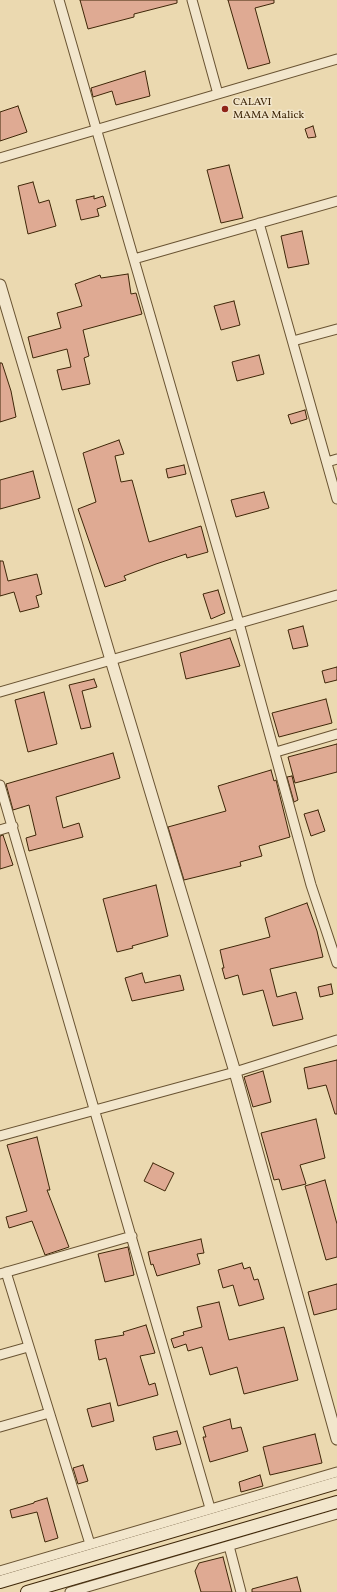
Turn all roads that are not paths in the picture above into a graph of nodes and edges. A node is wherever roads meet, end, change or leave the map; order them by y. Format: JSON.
{"nodes":[{"id":1,"x":59,"y":0,"type":"edge"},
{"id":2,"x":192,"y":0,"type":"edge"},
{"id":3,"x":337,"y":59,"type":"edge"},
{"id":4,"x":218,"y":94,"type":"junction"},
{"id":5,"x":96,"y":129,"type":"junction"},
{"id":6,"x":0,"y":158,"type":"edge"},
{"id":7,"x":337,"y":201,"type":"edge"},
{"id":8,"x":259,"y":223,"type":"junction"},
{"id":9,"x":134,"y":259,"type":"junction"},
{"id":10,"x":0,"y":286,"type":"edge"},
{"id":11,"x":337,"y":329,"type":"edge"},
{"id":12,"x":292,"y":341,"type":"junction"},
{"id":13,"x":337,"y":459,"type":"edge"},
{"id":14,"x":327,"y":462,"type":"junction"},
{"id":15,"x":337,"y":499,"type":"edge"},
{"id":16,"x":337,"y":595,"type":"edge"},
{"id":17,"x":239,"y":623,"type":"junction"},
{"id":18,"x":111,"y":660,"type":"junction"},
{"id":19,"x":0,"y":692,"type":"edge"},
{"id":20,"x":337,"y":734,"type":"edge"},
{"id":21,"x":276,"y":752,"type":"junction"},
{"id":22,"x":0,"y":785,"type":"edge"},
{"id":23,"x":13,"y":826,"type":"junction"},
{"id":24,"x":0,"y":830,"type":"edge"},
{"id":25,"x":337,"y":963,"type":"edge"},
{"id":26,"x":337,"y":1040,"type":"edge"},
{"id":27,"x":235,"y":1072,"type":"junction"},
{"id":28,"x":95,"y":1110,"type":"junction"},
{"id":29,"x":0,"y":1136,"type":"edge"},
{"id":30,"x":132,"y":1236,"type":"junction"},
{"id":31,"x":3,"y":1273,"type":"edge"},
{"id":32,"x":28,"y":1347,"type":"junction"},
{"id":33,"x":0,"y":1355,"type":"edge"},
{"id":34,"x":49,"y":1413,"type":"junction"},
{"id":35,"x":0,"y":1427,"type":"edge"},
{"id":36,"x":337,"y":1439,"type":"edge"},
{"id":37,"x":337,"y":1472,"type":"edge"},
{"id":38,"x":337,"y":1483,"type":"edge"},
{"id":39,"x":337,"y":1502,"type":"edge"},
{"id":40,"x":210,"y":1508,"type":"junction"},
{"id":41,"x":337,"y":1514,"type":"edge"},
{"id":42,"x":90,"y":1544,"type":"junction"},
{"id":43,"x":229,"y":1546,"type":"junction"},
{"id":44,"x":0,"y":1571,"type":"edge"},
{"id":45,"x":0,"y":1582,"type":"edge"},
{"id":46,"x":27,"y":1592,"type":"edge"},
{"id":47,"x":70,"y":1592,"type":"edge"},
{"id":48,"x":241,"y":1592,"type":"edge"}],
"edges":[{"from":1,"to":5,"type":"street"},
{"from":2,"to":4,"type":"street"},
{"from":3,"to":4,"type":"street"},
{"from":4,"to":5,"type":"street"},
{"from":5,"to":6,"type":"street"},
{"from":5,"to":9,"type":"street"},
{"from":7,"to":8,"type":"street"},
{"from":8,"to":9,"type":"street"},
{"from":8,"to":12,"type":"street"},
{"from":9,"to":17,"type":"street"},
{"from":10,"to":18,"type":"street"},
{"from":11,"to":12,"type":"street"},
{"from":12,"to":14,"type":"street"},
{"from":13,"to":14,"type":"street"},
{"from":14,"to":15,"type":"street"},
{"from":16,"to":17,"type":"street"},
{"from":17,"to":18,"type":"street"},
{"from":17,"to":21,"type":"street"},
{"from":18,"to":19,"type":"street"},
{"from":18,"to":27,"type":"street"},
{"from":20,"to":21,"type":"street"},
{"from":21,"to":25,"type":"street"},
{"from":22,"to":23,"type":"street"},
{"from":23,"to":24,"type":"street"},
{"from":23,"to":28,"type":"street"},
{"from":26,"to":27,"type":"street"},
{"from":27,"to":28,"type":"street"},
{"from":27,"to":36,"type":"street"},
{"from":28,"to":29,"type":"street"},
{"from":28,"to":30,"type":"street"},
{"from":30,"to":31,"type":"street"},
{"from":30,"to":40,"type":"street"},
{"from":31,"to":32,"type":"street"},
{"from":32,"to":33,"type":"street"},
{"from":32,"to":34,"type":"street"},
{"from":34,"to":35,"type":"street"},
{"from":34,"to":42,"type":"street"},
{"from":37,"to":40,"type":"street"},
{"from":38,"to":45,"type":"main road"},
{"from":39,"to":46,"type":"main road"},
{"from":40,"to":42,"type":"street"},
{"from":41,"to":43,"type":"street"},
{"from":42,"to":44,"type":"street"},
{"from":43,"to":47,"type":"street"},
{"from":43,"to":48,"type":"street"}]}
